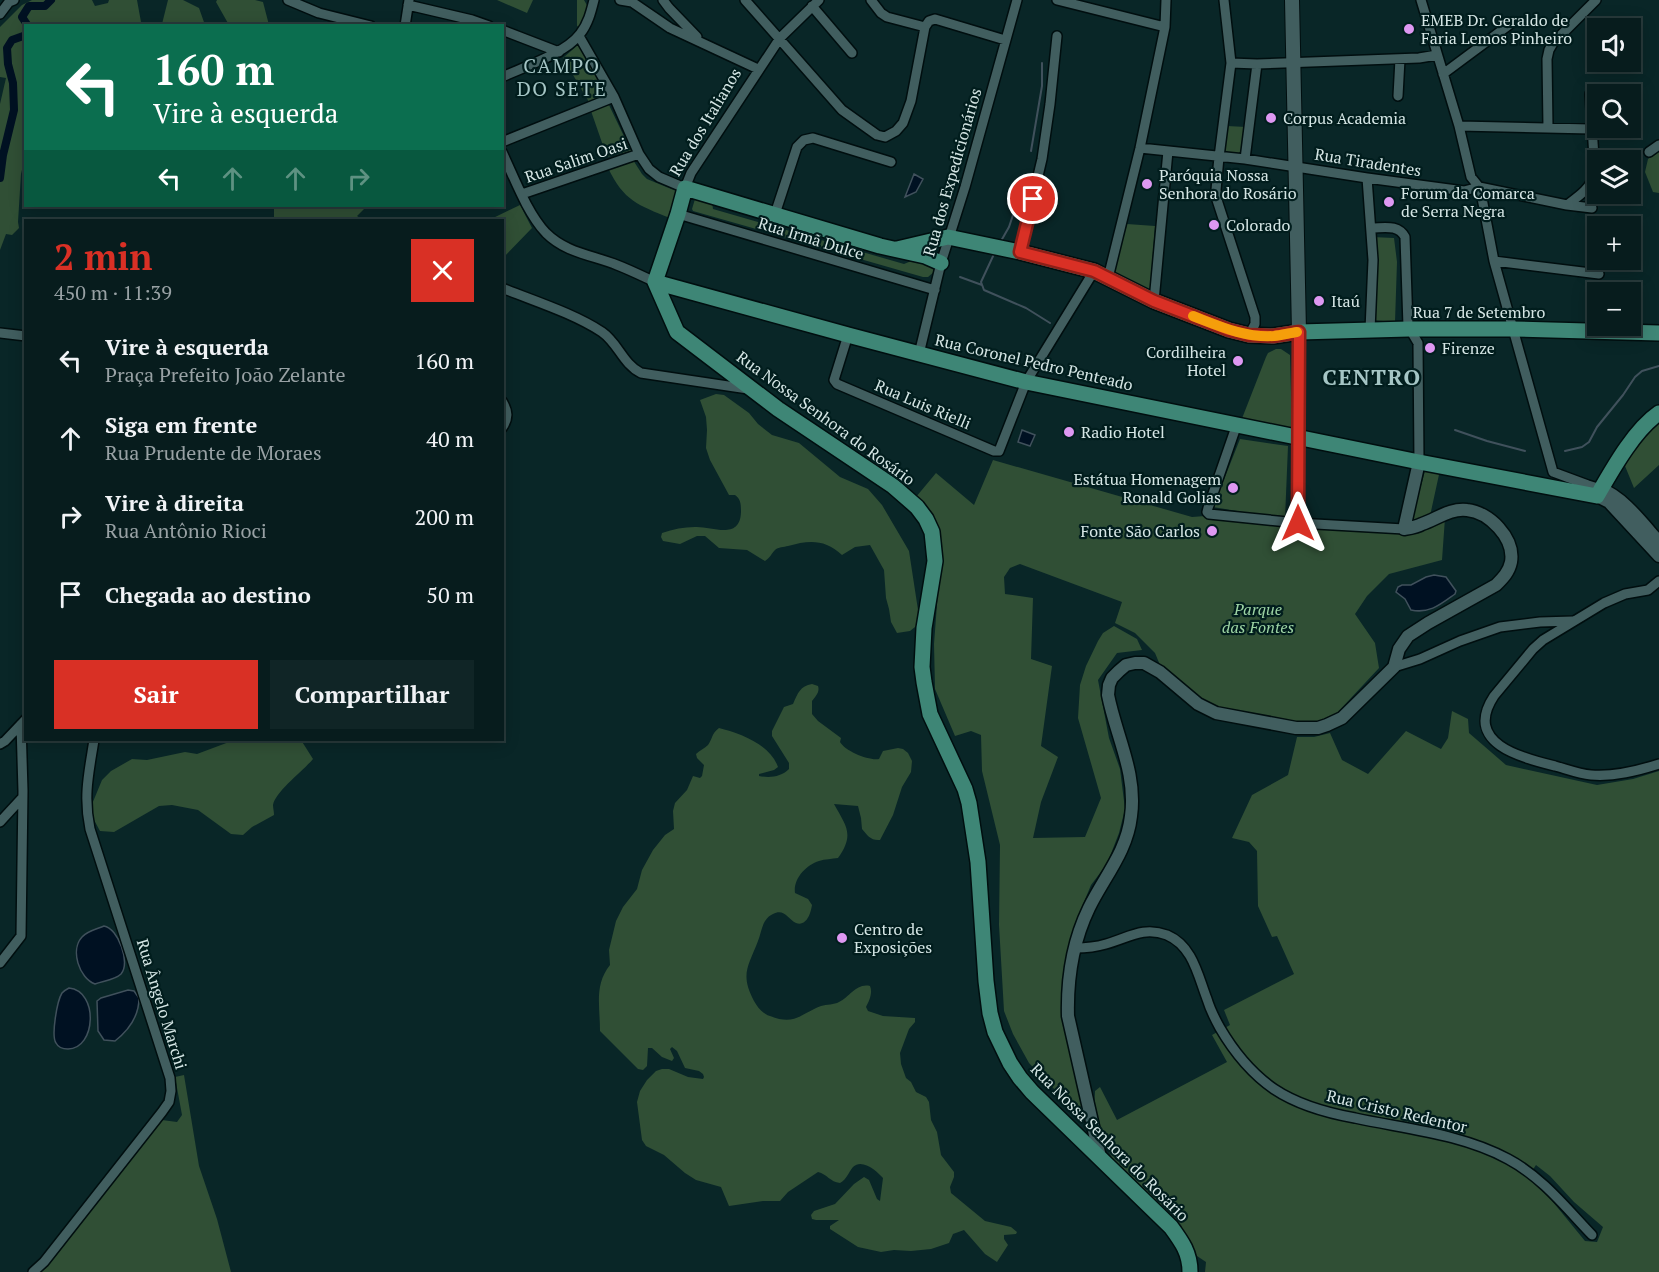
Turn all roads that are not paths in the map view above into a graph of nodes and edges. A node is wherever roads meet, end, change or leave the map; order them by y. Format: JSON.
{"nodes":[{"id":1,"x":288,"y":0,"type":"edge"},
{"id":2,"x":594,"y":0,"type":"edge"},
{"id":3,"x":620,"y":0,"type":"edge"},
{"id":4,"x":745,"y":0,"type":"edge"},
{"id":5,"x":871,"y":0,"type":"edge"},
{"id":6,"x":1017,"y":0,"type":"edge"},
{"id":7,"x":1057,"y":0,"type":"edge"},
{"id":8,"x":1166,"y":0,"type":"edge"},
{"id":9,"x":1224,"y":0,"type":"edge"},
{"id":10,"x":1292,"y":0,"type":"edge"},
{"id":11,"x":1422,"y":0,"type":"edge"},
{"id":12,"x":1596,"y":0,"type":"edge"},
{"id":13,"x":11,"y":1,"type":"edge"},
{"id":14,"x":409,"y":2,"type":"edge"},
{"id":15,"x":668,"y":2,"type":"edge"},
{"id":16,"x":816,"y":3,"type":"edge"},
{"id":17,"x":0,"y":14,"type":"edge"},
{"id":18,"x":1513,"y":22,"type":"dead end"},
{"id":19,"x":363,"y":24,"type":"edge"},
{"id":20,"x":405,"y":24,"type":"edge"},
{"id":21,"x":483,"y":24,"type":"edge"},
{"id":22,"x":925,"y":27,"type":"junction"},
{"id":23,"x":1165,"y":27,"type":"junction"},
{"id":24,"x":504,"y":31,"type":"edge"},
{"id":25,"x":579,"y":36,"type":"junction"},
{"id":26,"x":1057,"y":36,"type":"dead end"},
{"id":27,"x":780,"y":38,"type":"junction"},
{"id":28,"x":1005,"y":40,"type":"junction"},
{"id":29,"x":700,"y":41,"type":"junction"},
{"id":30,"x":558,"y":52,"type":"junction"},
{"id":31,"x":852,"y":53,"type":"dead end"},
{"id":32,"x":1437,"y":55,"type":"junction"},
{"id":33,"x":1400,"y":59,"type":"junction"},
{"id":34,"x":1293,"y":62,"type":"junction"},
{"id":35,"x":1231,"y":63,"type":"junction"},
{"id":36,"x":1257,"y":64,"type":"junction"},
{"id":37,"x":758,"y":69,"type":"junction"},
{"id":38,"x":1443,"y":74,"type":"junction"},
{"id":39,"x":504,"y":76,"type":"edge"},
{"id":40,"x":1398,"y":96,"type":"dead end"},
{"id":41,"x":614,"y":97,"type":"junction"},
{"id":42,"x":1459,"y":126,"type":"junction"},
{"id":43,"x":1548,"y":127,"type":"junction"},
{"id":44,"x":1587,"y":129,"type":"edge"},
{"id":45,"x":1593,"y":138,"type":"edge"},
{"id":46,"x":504,"y":141,"type":"edge"},
{"id":47,"x":1659,"y":145,"type":"edge"},
{"id":48,"x":1140,"y":148,"type":"junction"},
{"id":49,"x":1168,"y":151,"type":"junction"},
{"id":50,"x":1649,"y":152,"type":"dead end"},
{"id":51,"x":639,"y":154,"type":"junction"},
{"id":52,"x":504,"y":156,"type":"edge"},
{"id":53,"x":1219,"y":157,"type":"junction"},
{"id":54,"x":1245,"y":159,"type":"junction"},
{"id":55,"x":891,"y":162,"type":"dead end"},
{"id":56,"x":1296,"y":166,"type":"junction"},
{"id":57,"x":1366,"y":178,"type":"junction"},
{"id":58,"x":1479,"y":187,"type":"junction"},
{"id":59,"x":685,"y":188,"type":"junction"},
{"id":60,"x":522,"y":194,"type":"junction"},
{"id":61,"x":1567,"y":205,"type":"junction"},
{"id":62,"x":1592,"y":208,"type":"dead end"},
{"id":63,"x":678,"y":214,"type":"junction"},
{"id":64,"x":775,"y":214,"type":"junction"},
{"id":65,"x":1371,"y":228,"type":"junction"},
{"id":66,"x":948,"y":237,"type":"junction"},
{"id":67,"x":897,"y":249,"type":"junction"},
{"id":68,"x":1020,"y":252,"type":"junction"},
{"id":69,"x":1494,"y":261,"type":"junction"},
{"id":70,"x":941,"y":263,"type":"junction"},
{"id":71,"x":1094,"y":271,"type":"junction"},
{"id":72,"x":1599,"y":274,"type":"dead end"},
{"id":73,"x":1108,"y":279,"type":"junction"},
{"id":74,"x":655,"y":282,"type":"junction"},
{"id":75,"x":504,"y":289,"type":"edge"},
{"id":76,"x":934,"y":290,"type":"junction"},
{"id":77,"x":1154,"y":301,"type":"junction"},
{"id":78,"x":1409,"y":329,"type":"junction"},
{"id":79,"x":1513,"y":329,"type":"junction"},
{"id":80,"x":1370,"y":330,"type":"junction"},
{"id":81,"x":1299,"y":332,"type":"junction"},
{"id":82,"x":0,"y":333,"type":"edge"},
{"id":83,"x":1659,"y":333,"type":"edge"},
{"id":84,"x":848,"y":335,"type":"junction"},
{"id":85,"x":1249,"y":335,"type":"junction"},
{"id":86,"x":24,"y":336,"type":"edge"},
{"id":87,"x":919,"y":354,"type":"junction"},
{"id":88,"x":1026,"y":382,"type":"junction"},
{"id":89,"x":753,"y":390,"type":"junction"},
{"id":90,"x":504,"y":404,"type":"edge"},
{"id":91,"x":1659,"y":413,"type":"edge"},
{"id":92,"x":504,"y":424,"type":"edge"},
{"id":93,"x":1237,"y":424,"type":"junction"},
{"id":94,"x":1299,"y":437,"type":"junction"},
{"id":95,"x":1419,"y":462,"type":"junction"},
{"id":96,"x":1551,"y":480,"type":"junction"},
{"id":97,"x":1599,"y":492,"type":"junction"},
{"id":98,"x":1298,"y":523,"type":"junction"},
{"id":99,"x":1404,"y":529,"type":"junction"},
{"id":100,"x":1659,"y":542,"type":"edge"},
{"id":101,"x":1659,"y":556,"type":"edge"},
{"id":102,"x":1659,"y":581,"type":"edge"},
{"id":103,"x":1573,"y":621,"type":"junction"},
{"id":104,"x":1394,"y":667,"type":"junction"},
{"id":105,"x":23,"y":721,"type":"edge"},
{"id":106,"x":94,"y":741,"type":"edge"},
{"id":107,"x":0,"y":744,"type":"edge"},
{"id":108,"x":1659,"y":764,"type":"edge"},
{"id":109,"x":22,"y":798,"type":"junction"},
{"id":110,"x":0,"y":822,"type":"edge"},
{"id":111,"x":1075,"y":948,"type":"junction"},
{"id":112,"x":0,"y":963,"type":"edge"},
{"id":113,"x":1100,"y":1157,"type":"junction"},
{"id":114,"x":1592,"y":1235,"type":"dead end"},
{"id":115,"x":33,"y":1272,"type":"edge"},
{"id":116,"x":1191,"y":1272,"type":"edge"}],
"edges":[{"from":1,"to":19,"type":"street"},
{"from":2,"to":25,"type":"street"},
{"from":3,"to":29,"type":"street"},
{"from":4,"to":27,"type":"street"},
{"from":5,"to":22,"type":"street"},
{"from":6,"to":28,"type":"street","name":"Rua dos Expedicionários"},
{"from":7,"to":23,"type":"street"},
{"from":8,"to":23,"type":"street"},
{"from":9,"to":35,"type":"street"},
{"from":10,"to":34,"type":"main road"},
{"from":11,"to":32,"type":"street"},
{"from":12,"to":43,"type":"street"},
{"from":13,"to":17,"type":"street"},
{"from":14,"to":20,"type":"street"},
{"from":14,"to":21,"type":"street"},
{"from":15,"to":29,"type":"street"},
{"from":16,"to":27,"type":"street","name":"Rua dos Italianos"},
{"from":16,"to":31,"type":"street"},
{"from":18,"to":38,"type":"street"},
{"from":22,"to":27,"type":"street"},
{"from":22,"to":28,"type":"street"},
{"from":23,"to":48,"type":"street"},
{"from":24,"to":30,"type":"street"},
{"from":25,"to":30,"type":"street"},
{"from":25,"to":41,"type":"street"},
{"from":26,"to":68,"type":"street"},
{"from":27,"to":37,"type":"street","name":"Rua dos Italianos"},
{"from":28,"to":66,"type":"street","name":"Rua dos Expedicionários"},
{"from":29,"to":37,"type":"street"},
{"from":30,"to":39,"type":"street"},
{"from":32,"to":33,"type":"street"},
{"from":32,"to":38,"type":"street"},
{"from":33,"to":34,"type":"street"},
{"from":33,"to":40,"type":"street"},
{"from":34,"to":36,"type":"street"},
{"from":34,"to":56,"type":"main road"},
{"from":35,"to":36,"type":"street"},
{"from":35,"to":53,"type":"street"},
{"from":36,"to":54,"type":"street"},
{"from":37,"to":59,"type":"street","name":"Rua dos Italianos"},
{"from":38,"to":42,"type":"street"},
{"from":41,"to":46,"type":"street"},
{"from":41,"to":51,"type":"street"},
{"from":42,"to":43,"type":"street"},
{"from":42,"to":58,"type":"street"},
{"from":43,"to":44,"type":"street"},
{"from":45,"to":61,"type":"street"},
{"from":47,"to":50,"type":"street"},
{"from":48,"to":49,"type":"street"},
{"from":48,"to":73,"type":"street"},
{"from":49,"to":53,"type":"street"},
{"from":49,"to":77,"type":"street"},
{"from":51,"to":59,"type":"street"},
{"from":51,"to":60,"type":"street","name":"Rua Salim Oasi"},
{"from":52,"to":60,"type":"street"},
{"from":53,"to":54,"type":"street","name":"Rua Tiradentes"},
{"from":53,"to":85,"type":"street"},
{"from":54,"to":56,"type":"street","name":"Rua Tiradentes"},
{"from":55,"to":64,"type":"street"},
{"from":56,"to":57,"type":"street","name":"Rua Tiradentes"},
{"from":56,"to":81,"type":"main road"},
{"from":57,"to":58,"type":"street","name":"Rua Tiradentes"},
{"from":57,"to":65,"type":"street"},
{"from":58,"to":61,"type":"street","name":"Rua Tiradentes"},
{"from":58,"to":69,"type":"street"},
{"from":59,"to":63,"type":"main road","name":"Rua dos Italianos"},
{"from":59,"to":64,"type":"main road"},
{"from":60,"to":74,"type":"street"},
{"from":61,"to":62,"type":"street","name":"Rua Tiradentes"},
{"from":63,"to":74,"type":"main road","name":"Rua dos Italianos"},
{"from":63,"to":76,"type":"street","name":"Rua Irmã Dulce"},
{"from":64,"to":67,"type":"main road"},
{"from":65,"to":78,"type":"street"},
{"from":65,"to":80,"type":"street"},
{"from":66,"to":67,"type":"main road"},
{"from":66,"to":68,"type":"main road","name":"Rua 7 de Setembro"},
{"from":66,"to":70,"type":"street","name":"Rua dos Expedicionários"},
{"from":67,"to":70,"type":"main road"},
{"from":68,"to":71,"type":"main road","name":"Rua 7 de Setembro"},
{"from":69,"to":72,"type":"street"},
{"from":69,"to":79,"type":"street"},
{"from":70,"to":76,"type":"street","name":"Rua dos Expedicionários"},
{"from":71,"to":73,"type":"main road","name":"Rua 7 de Setembro"},
{"from":71,"to":88,"type":"street"},
{"from":73,"to":77,"type":"main road","name":"Rua 7 de Setembro"},
{"from":74,"to":84,"type":"main road","name":"Rua Coronel Pedro Penteado"},
{"from":74,"to":89,"type":"main road","name":"Rua Nossa Senhora do Rosário"},
{"from":75,"to":89,"type":"street"},
{"from":76,"to":87,"type":"street","name":"Rua dos Expedicionários"},
{"from":77,"to":85,"type":"main road","name":"Rua 7 de Setembro"},
{"from":78,"to":79,"type":"main road","name":"Rua 7 de Setembro"},
{"from":78,"to":80,"type":"main road","name":"Rua 7 de Setembro"},
{"from":78,"to":95,"type":"street"},
{"from":79,"to":83,"type":"main road","name":"Rua 7 de Setembro"},
{"from":79,"to":96,"type":"street"},
{"from":80,"to":81,"type":"main road","name":"Rua 7 de Setembro"},
{"from":81,"to":85,"type":"main road","name":"Rua 7 de Setembro"},
{"from":81,"to":94,"type":"street"},
{"from":82,"to":86,"type":"street"},
{"from":84,"to":87,"type":"main road","name":"Rua Coronel Pedro Penteado"},
{"from":84,"to":88,"type":"street","name":"Rua Luis Rielli"},
{"from":87,"to":88,"type":"main road","name":"Rua Coronel Pedro Penteado"},
{"from":88,"to":93,"type":"main road","name":"Rua Coronel Pedro Penteado"},
{"from":89,"to":113,"type":"main road","name":"Rua Nossa Senhora do Rosário"},
{"from":90,"to":92,"type":"street"},
{"from":91,"to":97,"type":"main road"},
{"from":93,"to":94,"type":"main road","name":"Rua Coronel Pedro Penteado"},
{"from":93,"to":98,"type":"street"},
{"from":94,"to":95,"type":"main road","name":"Rua Coronel Pedro Penteado"},
{"from":94,"to":98,"type":"street"},
{"from":95,"to":96,"type":"main road","name":"Rua Coronel Pedro Penteado"},
{"from":95,"to":99,"type":"street"},
{"from":96,"to":97,"type":"main road","name":"Rua Coronel Pedro Penteado"},
{"from":97,"to":100,"type":"street"},
{"from":97,"to":101,"type":"street"},
{"from":98,"to":99,"type":"street"},
{"from":99,"to":104,"type":"street"},
{"from":102,"to":103,"type":"street"},
{"from":103,"to":104,"type":"street"},
{"from":103,"to":108,"type":"street"},
{"from":104,"to":111,"type":"street"},
{"from":105,"to":107,"type":"street"},
{"from":105,"to":109,"type":"street"},
{"from":106,"to":115,"type":"street","name":"Rua Ângelo Marchi"},
{"from":109,"to":110,"type":"street"},
{"from":109,"to":112,"type":"street"},
{"from":111,"to":113,"type":"street"},
{"from":111,"to":114,"type":"street","name":"Rua Cristo Redentor"},
{"from":113,"to":116,"type":"main road","name":"Rua Nossa Senhora do Rosário"}]}
